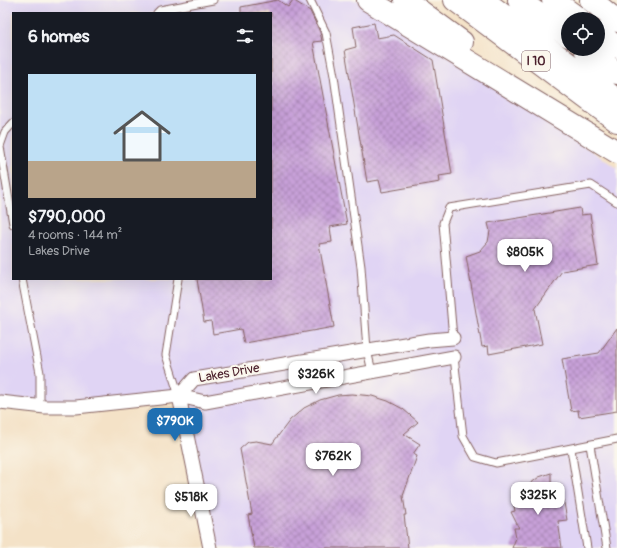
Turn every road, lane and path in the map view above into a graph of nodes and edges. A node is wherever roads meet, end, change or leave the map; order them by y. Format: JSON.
{"nodes":[{"id":1,"x":213,"y":0,"type":"edge"},
{"id":2,"x":310,"y":0,"type":"edge"},
{"id":3,"x":368,"y":0,"type":"edge"},
{"id":4,"x":405,"y":0,"type":"edge"},
{"id":5,"x":455,"y":0,"type":"edge"},
{"id":6,"x":483,"y":0,"type":"edge"},
{"id":7,"x":519,"y":0,"type":"edge"},
{"id":8,"x":554,"y":0,"type":"edge"},
{"id":9,"x":591,"y":0,"type":"edge"},
{"id":10,"x":158,"y":12,"type":"edge"},
{"id":11,"x":570,"y":12,"type":"edge"},
{"id":12,"x":617,"y":21,"type":"edge"},
{"id":13,"x":561,"y":31,"type":"edge"},
{"id":14,"x":605,"y":39,"type":"edge"},
{"id":15,"x":617,"y":48,"type":"edge"},
{"id":16,"x":594,"y":56,"type":"edge"},
{"id":17,"x":617,"y":73,"type":"edge"},
{"id":18,"x":617,"y":100,"type":"edge"},
{"id":19,"x":617,"y":121,"type":"edge"},
{"id":20,"x":12,"y":124,"type":"edge"},
{"id":21,"x":577,"y":127,"type":"junction"},
{"id":22,"x":617,"y":152,"type":"edge"},
{"id":23,"x":617,"y":202,"type":"edge"},
{"id":24,"x":12,"y":218,"type":"edge"},
{"id":25,"x":22,"y":280,"type":"edge"},
{"id":26,"x":178,"y":280,"type":"edge"},
{"id":27,"x":454,"y":338,"type":"joint"},
{"id":28,"x":367,"y":350,"type":"junction"},
{"id":29,"x":454,"y":357,"type":"joint"},
{"id":30,"x":372,"y":372,"type":"junction"},
{"id":31,"x":178,"y":396,"type":"junction"},
{"id":32,"x":0,"y":402,"type":"edge"},
{"id":33,"x":40,"y":406,"type":"junction"},
{"id":34,"x":617,"y":439,"type":"edge"},
{"id":35,"x":590,"y":445,"type":"junction"},
{"id":36,"x":571,"y":449,"type":"junction"},
{"id":37,"x":210,"y":548,"type":"edge"},
{"id":38,"x":587,"y":548,"type":"edge"},
{"id":39,"x":607,"y":548,"type":"edge"}],
"edges":[{"from":1,"to":10,"type":"lane"},
{"from":2,"to":28,"type":"lane"},
{"from":3,"to":21,"type":"highway"},
{"from":4,"to":21,"type":"highway"},
{"from":5,"to":19,"type":"highway","number":"I 10"},
{"from":6,"to":18,"type":"highway"},
{"from":7,"to":13,"type":"highway"},
{"from":8,"to":11,"type":"highway"},
{"from":9,"to":12,"type":"highway"},
{"from":14,"to":15,"type":"highway"},
{"from":16,"to":17,"type":"highway"},
{"from":20,"to":24,"type":"lane"},
{"from":21,"to":22,"type":"highway"},
{"from":23,"to":27,"type":"lane"},
{"from":25,"to":33,"type":"lane"},
{"from":26,"to":31,"type":"lane"},
{"from":27,"to":28,"type":"street","name":"Lakes Drive"},
{"from":28,"to":30,"type":"lane"},
{"from":28,"to":31,"type":"street","name":"Lakes Drive"},
{"from":29,"to":30,"type":"street","name":"Lakes Drive"},
{"from":29,"to":36,"type":"lane"},
{"from":30,"to":31,"type":"street","name":"Lakes Drive"},
{"from":31,"to":33,"type":"street","name":"Lakes Drive"},
{"from":31,"to":37,"type":"street"},
{"from":32,"to":33,"type":"street","name":"Lakes Drive"},
{"from":34,"to":35,"type":"lane"},
{"from":35,"to":36,"type":"lane"},
{"from":35,"to":39,"type":"lane"},
{"from":36,"to":38,"type":"lane"}]}
